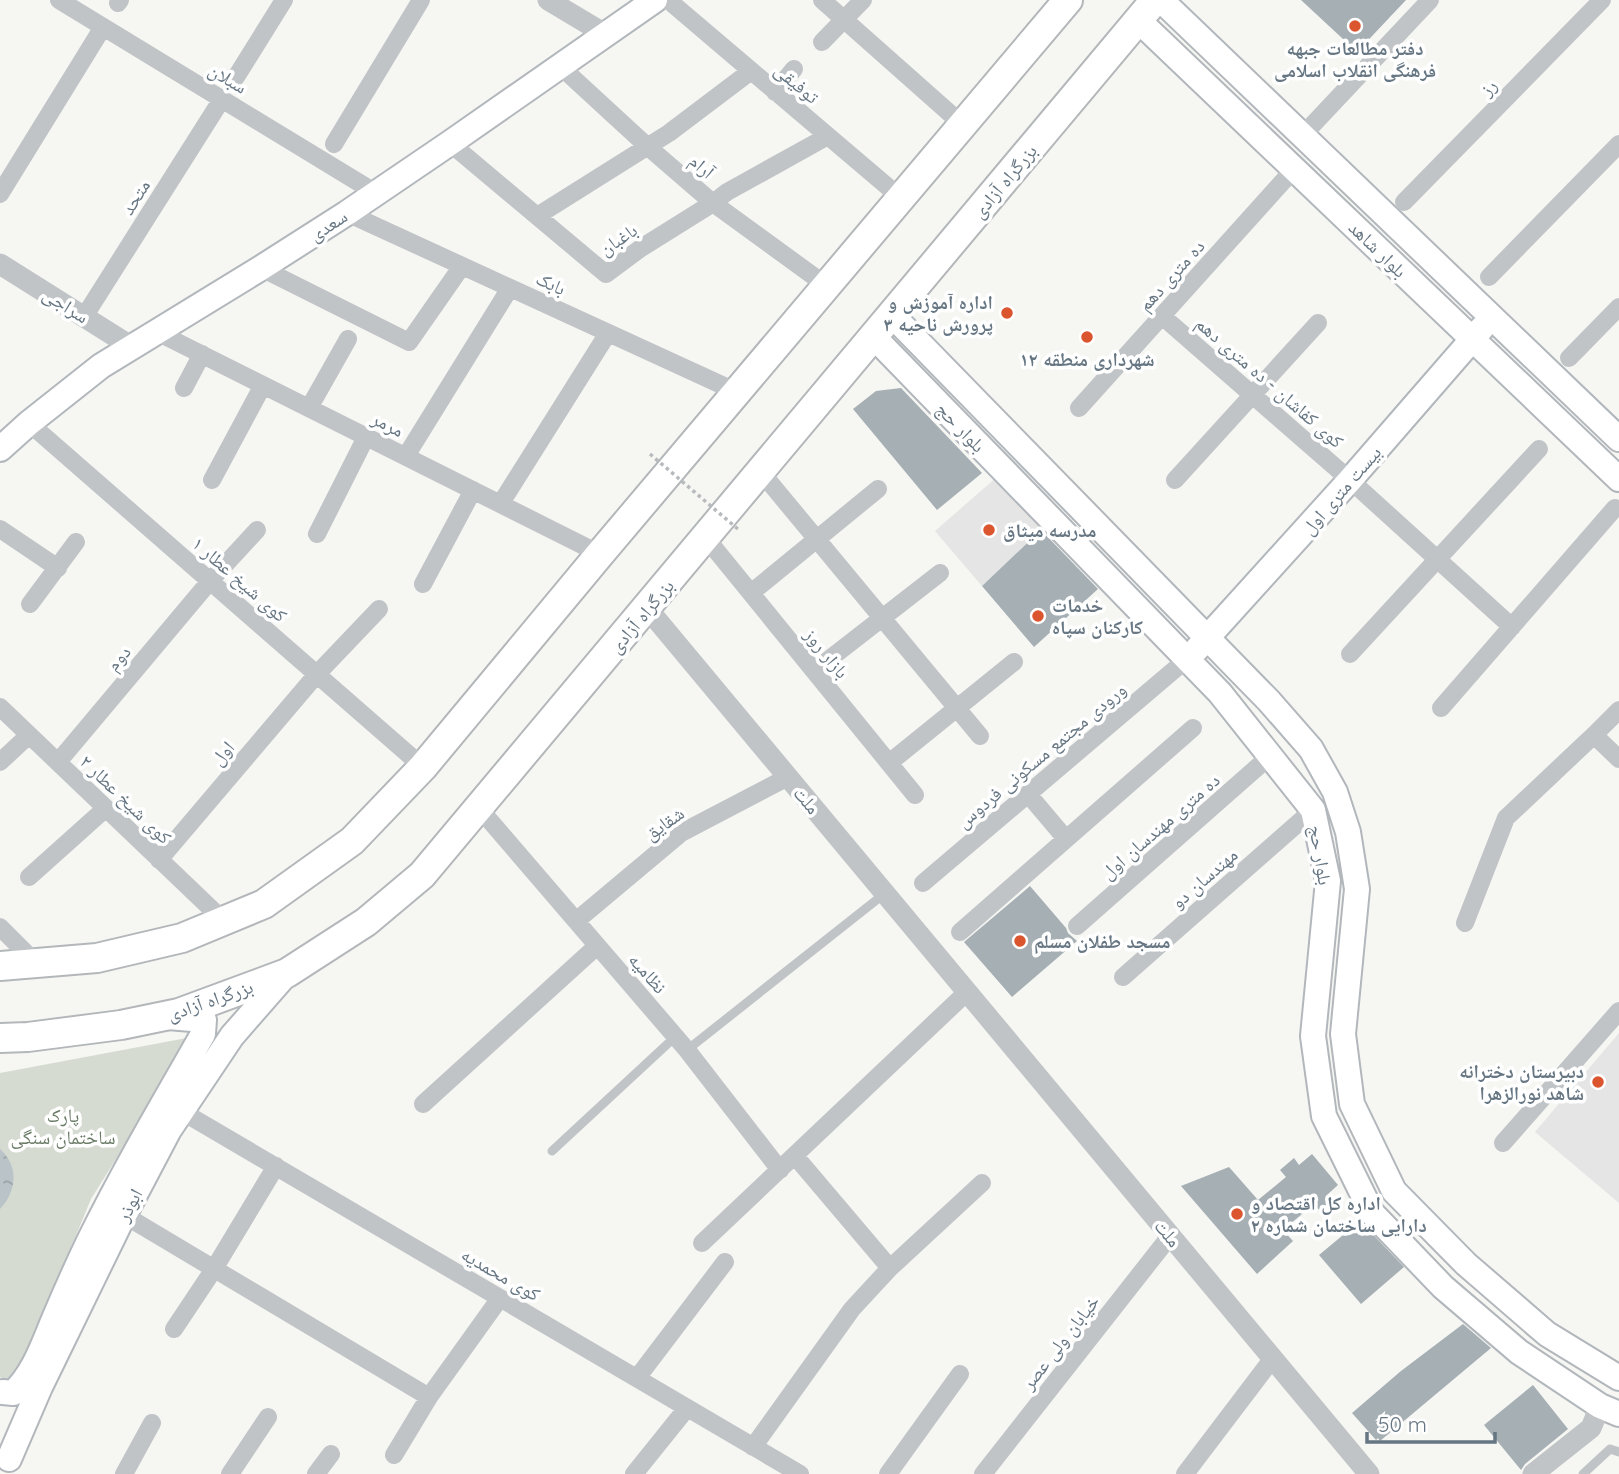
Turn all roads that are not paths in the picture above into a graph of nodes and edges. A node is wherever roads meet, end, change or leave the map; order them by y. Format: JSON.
{"nodes":[{"id":1,"x":59,"y":0,"type":"edge"},
{"id":2,"x":284,"y":0,"type":"edge"},
{"id":3,"x":421,"y":0,"type":"edge"},
{"id":4,"x":548,"y":0,"type":"edge"},
{"id":5,"x":655,"y":0,"type":"edge"},
{"id":6,"x":668,"y":0,"type":"edge"},
{"id":7,"x":822,"y":0,"type":"edge"},
{"id":8,"x":863,"y":0,"type":"edge"},
{"id":9,"x":1069,"y":0,"type":"edge"},
{"id":10,"x":1161,"y":0,"type":"edge"},
{"id":11,"x":1430,"y":0,"type":"edge"},
{"id":12,"x":1602,"y":0,"type":"edge"},
{"id":13,"x":1146,"y":10,"type":"edge"},
{"id":14,"x":843,"y":19,"type":"junction"},
{"id":15,"x":103,"y":27,"type":"junction"},
{"id":16,"x":1195,"y":33,"type":"junction"},
{"id":17,"x":605,"y":34,"type":"junction"},
{"id":18,"x":822,"y":41,"type":"dead end"},
{"id":19,"x":1175,"y":55,"type":"junction"},
{"id":20,"x":560,"y":66,"type":"junction"},
{"id":21,"x":794,"y":69,"type":"dead end"},
{"id":22,"x":751,"y":71,"type":"junction"},
{"id":23,"x":236,"y":77,"type":"dead end"},
{"id":24,"x":775,"y":92,"type":"junction"},
{"id":25,"x":222,"y":99,"type":"junction"},
{"id":26,"x":962,"y":125,"type":"junction"},
{"id":27,"x":828,"y":136,"type":"junction"},
{"id":28,"x":1302,"y":136,"type":"junction"},
{"id":29,"x":334,"y":144,"type":"dead end"},
{"id":30,"x":450,"y":144,"type":"junction"},
{"id":31,"x":1619,"y":144,"type":"edge"},
{"id":32,"x":647,"y":146,"type":"junction"},
{"id":33,"x":1294,"y":169,"type":"junction"},
{"id":34,"x":376,"y":193,"type":"junction"},
{"id":35,"x":0,"y":194,"type":"edge"},
{"id":36,"x":901,"y":198,"type":"junction"},
{"id":37,"x":1404,"y":202,"type":"dead end"},
{"id":38,"x":713,"y":203,"type":"junction"},
{"id":39,"x":347,"y":213,"type":"junction"},
{"id":40,"x":537,"y":216,"type":"junction"},
{"id":41,"x":0,"y":264,"type":"edge"},
{"id":42,"x":461,"y":266,"type":"junction"},
{"id":43,"x":261,"y":268,"type":"junction"},
{"id":44,"x":1489,"y":277,"type":"dead end"},
{"id":45,"x":827,"y":286,"type":"junction"},
{"id":46,"x":510,"y":288,"type":"junction"},
{"id":47,"x":1619,"y":307,"type":"edge"},
{"id":48,"x":892,"y":315,"type":"junction"},
{"id":49,"x":1162,"y":316,"type":"junction"},
{"id":50,"x":85,"y":317,"type":"junction"},
{"id":51,"x":1491,"y":318,"type":"junction"},
{"id":52,"x":1318,"y":324,"type":"dead end"},
{"id":53,"x":157,"y":332,"type":"junction"},
{"id":54,"x":608,"y":333,"type":"junction"},
{"id":55,"x":874,"y":337,"type":"junction"},
{"id":56,"x":1472,"y":338,"type":"junction"},
{"id":57,"x":348,"y":339,"type":"dead end"},
{"id":58,"x":921,"y":345,"type":"junction"},
{"id":59,"x":132,"y":347,"type":"junction"},
{"id":60,"x":202,"y":355,"type":"junction"},
{"id":61,"x":1569,"y":358,"type":"dead end"},
{"id":62,"x":902,"y":367,"type":"junction"},
{"id":63,"x":263,"y":385,"type":"junction"},
{"id":64,"x":184,"y":388,"type":"dead end"},
{"id":65,"x":737,"y":392,"type":"junction"},
{"id":66,"x":1252,"y":394,"type":"junction"},
{"id":67,"x":309,"y":408,"type":"junction"},
{"id":68,"x":1079,"y":408,"type":"dead end"},
{"id":69,"x":29,"y":423,"type":"junction"},
{"id":70,"x":366,"y":437,"type":"junction"},
{"id":71,"x":1619,"y":439,"type":"edge"},
{"id":72,"x":0,"y":449,"type":"edge"},
{"id":73,"x":1539,"y":449,"type":"dead end"},
{"id":74,"x":406,"y":456,"type":"junction"},
{"id":75,"x":761,"y":472,"type":"junction"},
{"id":76,"x":1619,"y":479,"type":"edge"},
{"id":77,"x":212,"y":480,"type":"dead end"},
{"id":78,"x":1175,"y":480,"type":"dead end"},
{"id":79,"x":1350,"y":480,"type":"junction"},
{"id":80,"x":878,"y":489,"type":"dead end"},
{"id":81,"x":473,"y":490,"type":"junction"},
{"id":82,"x":501,"y":503,"type":"junction"},
{"id":83,"x":1615,"y":508,"type":"dead end"},
{"id":84,"x":0,"y":529,"type":"edge"},
{"id":85,"x":257,"y":530,"type":"dead end"},
{"id":86,"x":317,"y":534,"type":"dead end"},
{"id":87,"x":706,"y":538,"type":"junction"},
{"id":88,"x":817,"y":540,"type":"junction"},
{"id":89,"x":76,"y":542,"type":"dead end"},
{"id":90,"x":600,"y":554,"type":"junction"},
{"id":91,"x":1437,"y":559,"type":"junction"},
{"id":92,"x":58,"y":568,"type":"junction"},
{"id":93,"x":940,"y":573,"type":"dead end"},
{"id":94,"x":210,"y":581,"type":"junction"},
{"id":95,"x":423,"y":584,"type":"dead end"},
{"id":96,"x":751,"y":593,"type":"junction"},
{"id":97,"x":30,"y":604,"type":"dead end"},
{"id":98,"x":648,"y":608,"type":"junction"},
{"id":99,"x":379,"y":609,"type":"dead end"},
{"id":100,"x":881,"y":618,"type":"junction"},
{"id":101,"x":1512,"y":627,"type":"junction"},
{"id":102,"x":1208,"y":638,"type":"junction"},
{"id":103,"x":1350,"y":654,"type":"dead end"},
{"id":104,"x":1186,"y":659,"type":"junction"},
{"id":105,"x":1014,"y":662,"type":"dead end"},
{"id":106,"x":814,"y":671,"type":"junction"},
{"id":107,"x":317,"y":674,"type":"junction"},
{"id":108,"x":0,"y":707,"type":"edge"},
{"id":109,"x":957,"y":708,"type":"junction"},
{"id":110,"x":1441,"y":708,"type":"dead end"},
{"id":111,"x":1619,"y":710,"type":"edge"},
{"id":112,"x":1193,"y":728,"type":"dead end"},
{"id":113,"x":29,"y":735,"type":"junction"},
{"id":114,"x":1594,"y":735,"type":"junction"},
{"id":115,"x":980,"y":736,"type":"dead end"},
{"id":116,"x":1270,"y":756,"type":"junction"},
{"id":117,"x":1619,"y":759,"type":"edge"},
{"id":118,"x":0,"y":762,"type":"edge"},
{"id":119,"x":58,"y":762,"type":"junction"},
{"id":120,"x":889,"y":763,"type":"junction"},
{"id":121,"x":423,"y":767,"type":"junction"},
{"id":122,"x":789,"y":778,"type":"junction"},
{"id":123,"x":1028,"y":794,"type":"junction"},
{"id":124,"x":915,"y":795,"type":"dead end"},
{"id":125,"x":106,"y":808,"type":"junction"},
{"id":126,"x":479,"y":808,"type":"junction"},
{"id":127,"x":1313,"y":810,"type":"junction"},
{"id":128,"x":1066,"y":839,"type":"junction"},
{"id":129,"x":159,"y":860,"type":"junction"},
{"id":130,"x":29,"y":877,"type":"dead end"},
{"id":131,"x":923,"y":883,"type":"dead end"},
{"id":132,"x":885,"y":893,"type":"junction"},
{"id":133,"x":224,"y":921,"type":"junction"},
{"id":134,"x":576,"y":921,"type":"junction"},
{"id":135,"x":1465,"y":923,"type":"dead end"},
{"id":136,"x":1077,"y":926,"type":"dead end"},
{"id":137,"x":0,"y":927,"type":"edge"},
{"id":138,"x":960,"y":932,"type":"dead end"},
{"id":139,"x":597,"y":946,"type":"junction"},
{"id":140,"x":36,"y":963,"type":"junction"},
{"id":141,"x":0,"y":966,"type":"edge"},
{"id":142,"x":287,"y":973,"type":"junction"},
{"id":143,"x":1123,"y":977,"type":"dead end"},
{"id":144,"x":967,"y":992,"type":"junction"},
{"id":145,"x":1619,"y":1011,"type":"edge"},
{"id":146,"x":160,"y":1017,"type":"junction"},
{"id":147,"x":0,"y":1038,"type":"edge"},
{"id":148,"x":681,"y":1044,"type":"junction"},
{"id":149,"x":423,"y":1104,"type":"dead end"},
{"id":150,"x":173,"y":1106,"type":"junction"},
{"id":151,"x":1503,"y":1143,"type":"dead end"},
{"id":152,"x":552,"y":1151,"type":"dead end"},
{"id":153,"x":795,"y":1156,"type":"junction"},
{"id":154,"x":1381,"y":1164,"type":"junction"},
{"id":155,"x":276,"y":1166,"type":"junction"},
{"id":156,"x":780,"y":1170,"type":"junction"},
{"id":157,"x":1354,"y":1177,"type":"junction"},
{"id":158,"x":982,"y":1183,"type":"dead end"},
{"id":159,"x":124,"y":1215,"type":"junction"},
{"id":160,"x":1170,"y":1236,"type":"junction"},
{"id":161,"x":702,"y":1243,"type":"dead end"},
{"id":162,"x":725,"y":1262,"type":"dead end"},
{"id":163,"x":890,"y":1268,"type":"junction"},
{"id":164,"x":214,"y":1269,"type":"junction"},
{"id":165,"x":500,"y":1298,"type":"junction"},
{"id":166,"x":174,"y":1329,"type":"dead end"},
{"id":167,"x":1273,"y":1358,"type":"junction"},
{"id":168,"x":960,"y":1374,"type":"dead end"},
{"id":169,"x":1617,"y":1374,"type":"edge"},
{"id":170,"x":637,"y":1378,"type":"junction"},
{"id":171,"x":1,"y":1390,"type":"edge"},
{"id":172,"x":429,"y":1397,"type":"junction"},
{"id":173,"x":687,"y":1408,"type":"junction"},
{"id":174,"x":1610,"y":1410,"type":"edge"},
{"id":175,"x":268,"y":1417,"type":"dead end"},
{"id":176,"x":152,"y":1423,"type":"dead end"},
{"id":177,"x":753,"y":1447,"type":"junction"},
{"id":178,"x":1619,"y":1452,"type":"edge"},
{"id":179,"x":331,"y":1454,"type":"dead end"},
{"id":180,"x":394,"y":1455,"type":"dead end"},
{"id":181,"x":8,"y":1467,"type":"edge"},
{"id":182,"x":124,"y":1474,"type":"edge"},
{"id":183,"x":230,"y":1474,"type":"edge"},
{"id":184,"x":316,"y":1474,"type":"edge"},
{"id":185,"x":634,"y":1474,"type":"edge"},
{"id":186,"x":800,"y":1474,"type":"edge"},
{"id":187,"x":888,"y":1474,"type":"edge"},
{"id":188,"x":983,"y":1474,"type":"edge"},
{"id":189,"x":1185,"y":1474,"type":"edge"},
{"id":190,"x":1369,"y":1474,"type":"edge"},
{"id":191,"x":1533,"y":1474,"type":"edge"},
{"id":192,"x":1583,"y":1474,"type":"edge"}],
"edges":[{"from":1,"to":15,"type":"street","name":"سبلان"},
{"from":2,"to":23,"type":"street"},
{"from":3,"to":29,"type":"street"},
{"from":4,"to":17,"type":"street"},
{"from":5,"to":17,"type":"main road","name":"سعدی"},
{"from":6,"to":22,"type":"street","name":"توفیقی"},
{"from":7,"to":14,"type":"street"},
{"from":8,"to":14,"type":"street"},
{"from":9,"to":26,"type":"highway"},
{"from":10,"to":16,"type":"main road","name":"بلوار شاهد"},
{"from":11,"to":28,"type":"street"},
{"from":12,"to":37,"type":"street","name":"رز"},
{"from":13,"to":19,"type":"main road","name":"بلوار شاهد"},
{"from":13,"to":48,"type":"highway","name":"بزرگراه آزادی"},
{"from":14,"to":18,"type":"street"},
{"from":14,"to":26,"type":"street"},
{"from":15,"to":25,"type":"street","name":"سبلان"},
{"from":15,"to":35,"type":"street"},
{"from":16,"to":19,"type":"main road"},
{"from":16,"to":28,"type":"main road","name":"بلوار شاهد"},
{"from":17,"to":20,"type":"main road","name":"سعدی"},
{"from":19,"to":33,"type":"main road","name":"بلوار شاهد"},
{"from":20,"to":30,"type":"main road","name":"سعدی"},
{"from":20,"to":32,"type":"street","name":"آرام"},
{"from":21,"to":24,"type":"street"},
{"from":22,"to":24,"type":"street","name":"توفیقی"},
{"from":22,"to":32,"type":"street"},
{"from":24,"to":27,"type":"street","name":"توفیقی"},
{"from":25,"to":34,"type":"street","name":"سبلان"},
{"from":25,"to":50,"type":"street","name":"متحد"},
{"from":26,"to":36,"type":"highway"},
{"from":27,"to":36,"type":"street","name":"توفیقی"},
{"from":27,"to":38,"type":"street","name":"باغبان"},
{"from":28,"to":51,"type":"main road","name":"بلوار شاهد"},
{"from":30,"to":34,"type":"main road","name":"سعدی"},
{"from":30,"to":40,"type":"street","name":"باغبان"},
{"from":31,"to":44,"type":"street"},
{"from":32,"to":38,"type":"street","name":"آرام"},
{"from":32,"to":40,"type":"street"},
{"from":33,"to":49,"type":"street","name":"ده متری دهم"},
{"from":33,"to":56,"type":"main road","name":"بلوار شاهد"},
{"from":34,"to":39,"type":"main road","name":"سعدی"},
{"from":36,"to":45,"type":"highway"},
{"from":38,"to":40,"type":"street","name":"باغبان"},
{"from":38,"to":45,"type":"street","name":"آرام"},
{"from":39,"to":42,"type":"street","name":"بابک"},
{"from":39,"to":43,"type":"main road","name":"سعدی"},
{"from":41,"to":50,"type":"street","name":"سراجی"},
{"from":42,"to":43,"type":"street"},
{"from":42,"to":46,"type":"street","name":"بابک"},
{"from":43,"to":53,"type":"main road","name":"سعدی"},
{"from":45,"to":65,"type":"highway"},
{"from":46,"to":54,"type":"street","name":"بابک"},
{"from":46,"to":74,"type":"street"},
{"from":47,"to":61,"type":"street"},
{"from":48,"to":55,"type":"highway","name":"بزرگراه آزادی"},
{"from":48,"to":58,"type":"main road","name":"بلوار حج"},
{"from":49,"to":66,"type":"street","name":"کوی کفاشان - ده متری دهم"},
{"from":49,"to":68,"type":"street","name":"ده متری دهم"},
{"from":50,"to":59,"type":"street","name":"سراجی"},
{"from":51,"to":56,"type":"main road","name":"بیست متری اول"},
{"from":51,"to":71,"type":"main road","name":"بلوار شاهد"},
{"from":52,"to":66,"type":"street"},
{"from":53,"to":59,"type":"main road","name":"سعدی"},
{"from":53,"to":60,"type":"street","name":"مرمر"},
{"from":54,"to":65,"type":"street","name":"بابک"},
{"from":54,"to":82,"type":"street"},
{"from":55,"to":62,"type":"main road","name":"بلوار حج"},
{"from":55,"to":75,"type":"highway","name":"بزرگراه آزادی"},
{"from":56,"to":76,"type":"main road","name":"بلوار شاهد"},
{"from":56,"to":79,"type":"main road","name":"بیست متری اول"},
{"from":57,"to":67,"type":"street"},
{"from":58,"to":62,"type":"main road"},
{"from":58,"to":102,"type":"main road","name":"بلوار حج"},
{"from":59,"to":69,"type":"main road","name":"سعدی"},
{"from":60,"to":63,"type":"street","name":"مرمر"},
{"from":60,"to":64,"type":"street"},
{"from":62,"to":104,"type":"main road","name":"بلوار حج"},
{"from":63,"to":67,"type":"street","name":"مرمر"},
{"from":63,"to":77,"type":"street"},
{"from":65,"to":90,"type":"highway"},
{"from":66,"to":78,"type":"street"},
{"from":66,"to":79,"type":"street","name":"کوی کفاشان - ده متری دهم"},
{"from":67,"to":70,"type":"street","name":"مرمر"},
{"from":69,"to":72,"type":"main road","name":"سعدی"},
{"from":69,"to":94,"type":"street","name":"کوی شیخ عطار ۱"},
{"from":70,"to":74,"type":"street","name":"مرمر"},
{"from":70,"to":86,"type":"street"},
{"from":73,"to":91,"type":"street"},
{"from":74,"to":81,"type":"street","name":"مرمر"},
{"from":75,"to":87,"type":"highway","name":"بزرگراه آزادی"},
{"from":75,"to":88,"type":"street"},
{"from":79,"to":91,"type":"street","name":"کوی کفاشان - ده متری دهم"},
{"from":79,"to":102,"type":"main road","name":"بیست متری اول"},
{"from":80,"to":88,"type":"street"},
{"from":81,"to":82,"type":"street","name":"مرمر"},
{"from":81,"to":95,"type":"street"},
{"from":82,"to":90,"type":"street","name":"مرمر"},
{"from":83,"to":101,"type":"street"},
{"from":84,"to":92,"type":"street"},
{"from":85,"to":94,"type":"street","name":"دوم"},
{"from":87,"to":96,"type":"street","name":"بازار روز"},
{"from":87,"to":98,"type":"highway","name":"بزرگراه آزادی"},
{"from":88,"to":96,"type":"street"},
{"from":88,"to":100,"type":"street"},
{"from":89,"to":92,"type":"street"},
{"from":90,"to":121,"type":"highway"},
{"from":91,"to":101,"type":"street","name":"کوی کفاشان - ده متری دهم"},
{"from":91,"to":103,"type":"street"},
{"from":92,"to":97,"type":"street"},
{"from":93,"to":100,"type":"street"},
{"from":94,"to":107,"type":"street","name":"کوی شیخ عطار ۱"},
{"from":94,"to":119,"type":"street","name":"دوم"},
{"from":96,"to":106,"type":"street","name":"بازار روز"},
{"from":98,"to":122,"type":"street","name":"ملت"},
{"from":98,"to":126,"type":"highway","name":"بزرگراه آزادی"},
{"from":99,"to":107,"type":"street","name":"اول"},
{"from":100,"to":106,"type":"street"},
{"from":100,"to":109,"type":"street"},
{"from":101,"to":110,"type":"street"},
{"from":102,"to":104,"type":"main road","name":"بیست متری اول"},
{"from":102,"to":154,"type":"main road","name":"بلوار حج"},
{"from":104,"to":116,"type":"main road","name":"بلوار حج"},
{"from":104,"to":123,"type":"street","name":"ورودی مجتمع مسکونی فردوس"},
{"from":105,"to":109,"type":"street"},
{"from":106,"to":120,"type":"street","name":"بازار روز"},
{"from":107,"to":121,"type":"street","name":"کوی شیخ عطار ۱"},
{"from":107,"to":129,"type":"street","name":"اول"},
{"from":108,"to":113,"type":"street","name":"کوی شیخ عطار ۲"},
{"from":109,"to":115,"type":"street"},
{"from":109,"to":120,"type":"street"},
{"from":111,"to":114,"type":"street"},
{"from":112,"to":128,"type":"street"},
{"from":113,"to":118,"type":"street"},
{"from":113,"to":119,"type":"street","name":"کوی شیخ عطار ۲"},
{"from":114,"to":117,"type":"street"},
{"from":114,"to":135,"type":"street"},
{"from":116,"to":127,"type":"main road","name":"بلوار حج"},
{"from":116,"to":136,"type":"street","name":"ده متری مهندسان اول"},
{"from":119,"to":125,"type":"street","name":"کوی شیخ عطار ۲"},
{"from":120,"to":124,"type":"street","name":"بازار روز"},
{"from":121,"to":133,"type":"highway"},
{"from":122,"to":132,"type":"street","name":"ملت"},
{"from":122,"to":134,"type":"street","name":"شقایق"},
{"from":123,"to":128,"type":"street"},
{"from":123,"to":131,"type":"street","name":"ورودی مجتمع مسکونی فردوس"},
{"from":125,"to":129,"type":"street","name":"کوی شیخ عطار ۲"},
{"from":125,"to":130,"type":"street"},
{"from":126,"to":134,"type":"street","name":"نظامیه"},
{"from":126,"to":142,"type":"highway","name":"بزرگراه آزادی"},
{"from":127,"to":143,"type":"street","name":"مهندسان دو"},
{"from":127,"to":157,"type":"main road","name":"بلوار حج"},
{"from":128,"to":138,"type":"street"},
{"from":129,"to":133,"type":"street","name":"کوی شیخ عطار ۲"},
{"from":132,"to":144,"type":"street","name":"ملت"},
{"from":132,"to":148,"type":"lane"},
{"from":133,"to":140,"type":"highway"},
{"from":134,"to":139,"type":"street","name":"نظامیه"},
{"from":137,"to":140,"type":"street"},
{"from":139,"to":148,"type":"street","name":"نظامیه"},
{"from":139,"to":149,"type":"street"},
{"from":140,"to":141,"type":"highway"},
{"from":142,"to":146,"type":"highway","name":"بزرگراه آزادی"},
{"from":142,"to":150,"type":"main road","name":"ابوذر"},
{"from":144,"to":153,"type":"street"},
{"from":144,"to":160,"type":"street","name":"ملت"},
{"from":145,"to":151,"type":"street"},
{"from":146,"to":147,"type":"highway","name":"بزرگراه آزادی"},
{"from":146,"to":150,"type":"main road","name":"ابوذر"},
{"from":148,"to":152,"type":"lane"},
{"from":148,"to":156,"type":"street","name":"نظامیه"},
{"from":150,"to":155,"type":"street","name":"کوی محمدیه"},
{"from":150,"to":159,"type":"main road","name":"ابوذر"},
{"from":150,"to":171,"type":"main road","name":"ابوذر"},
{"from":153,"to":156,"type":"street"},
{"from":153,"to":163,"type":"street"},
{"from":154,"to":157,"type":"main road"},
{"from":154,"to":169,"type":"main road","name":"بلوار حج"},
{"from":155,"to":164,"type":"street"},
{"from":155,"to":165,"type":"street","name":"کوی محمدیه"},
{"from":156,"to":161,"type":"street"},
{"from":157,"to":174,"type":"main road","name":"بلوار حج"},
{"from":158,"to":163,"type":"street"},
{"from":159,"to":164,"type":"street"},
{"from":159,"to":181,"type":"main road","name":"ابوذر"},
{"from":160,"to":167,"type":"street","name":"ملت"},
{"from":160,"to":188,"type":"street","name":"خیابان ولی عصر"},
{"from":162,"to":170,"type":"street"},
{"from":163,"to":177,"type":"street"},
{"from":164,"to":166,"type":"street"},
{"from":164,"to":172,"type":"street"},
{"from":165,"to":170,"type":"street","name":"کوی محمدیه"},
{"from":165,"to":172,"type":"street"},
{"from":167,"to":189,"type":"street"},
{"from":167,"to":190,"type":"street","name":"ملت"},
{"from":168,"to":187,"type":"street"},
{"from":170,"to":173,"type":"street","name":"کوی محمدیه"},
{"from":171,"to":181,"type":"main road"},
{"from":172,"to":180,"type":"street"},
{"from":173,"to":177,"type":"street","name":"کوی محمدیه"},
{"from":173,"to":185,"type":"street"},
{"from":174,"to":191,"type":"street"},
{"from":175,"to":183,"type":"street"},
{"from":176,"to":182,"type":"street"},
{"from":177,"to":186,"type":"street","name":"کوی محمدیه"},
{"from":178,"to":192,"type":"lane"},
{"from":179,"to":184,"type":"street"}]}
